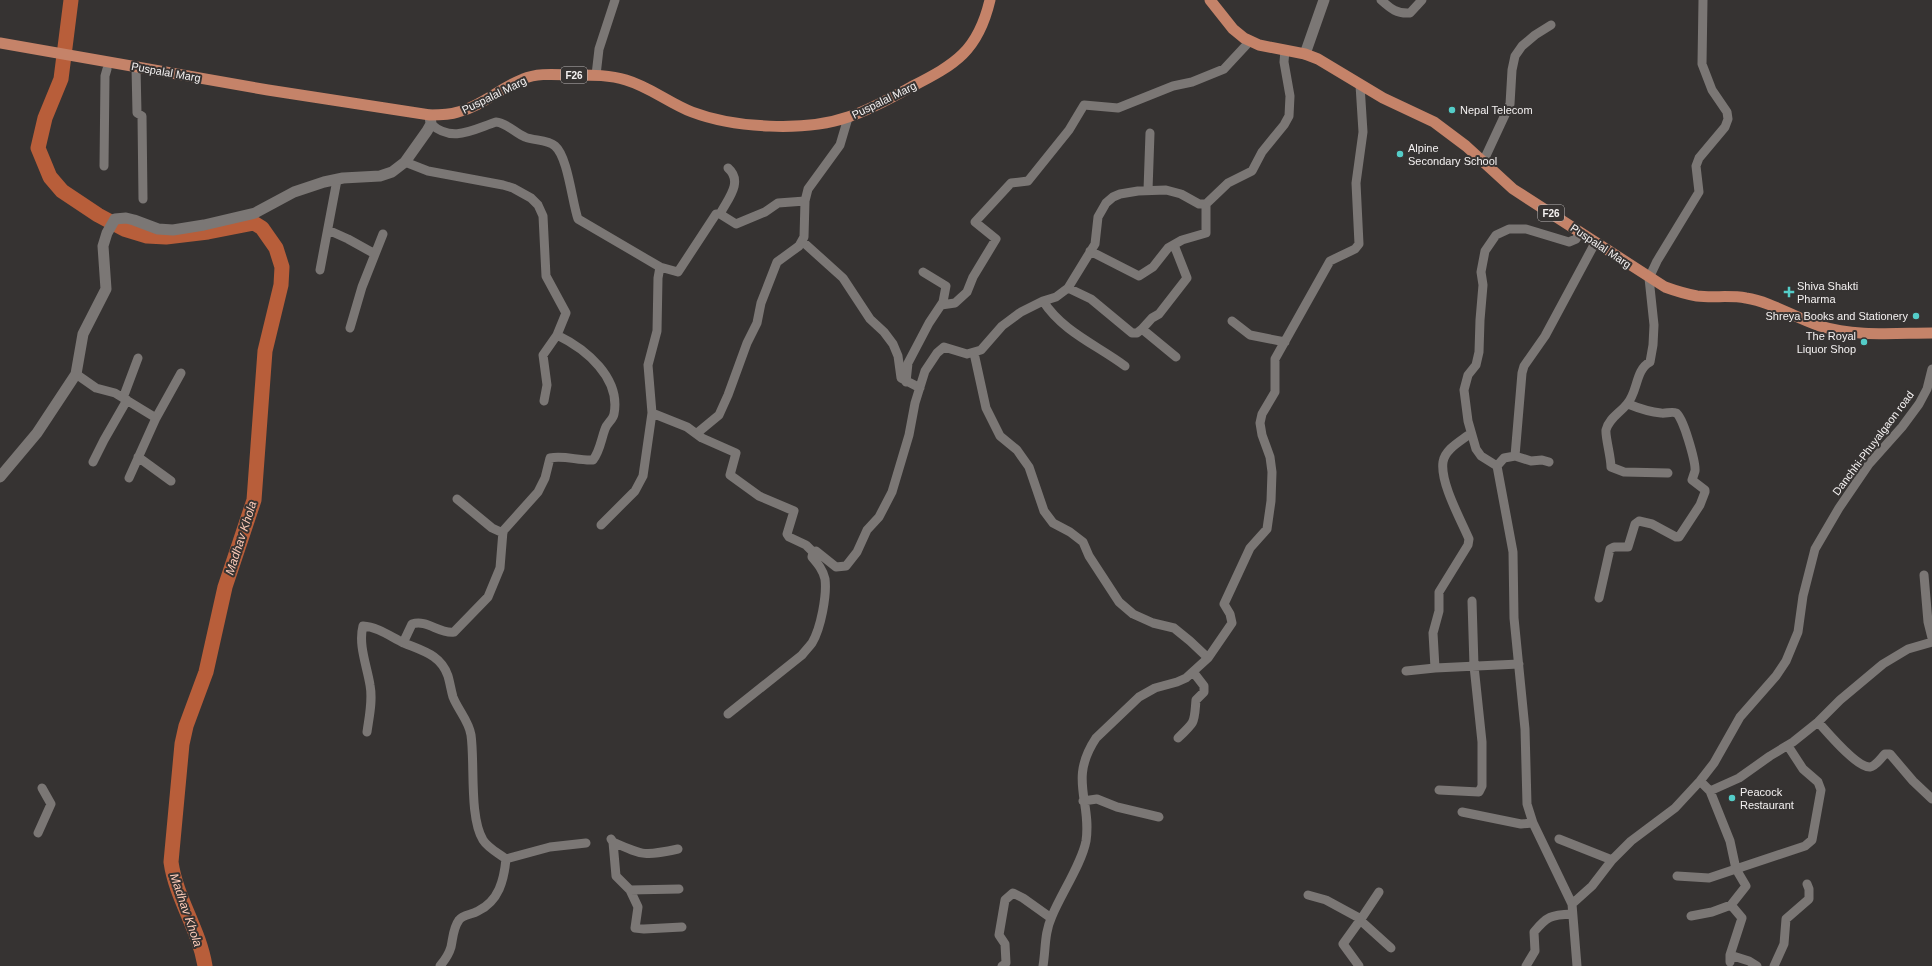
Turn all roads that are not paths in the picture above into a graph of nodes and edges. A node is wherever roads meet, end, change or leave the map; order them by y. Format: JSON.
{"nodes":[{"id":1,"x":615,"y":0,"type":"edge"},
{"id":2,"x":990,"y":0,"type":"edge"},
{"id":3,"x":1210,"y":0,"type":"edge"},
{"id":4,"x":1324,"y":0,"type":"edge"},
{"id":5,"x":1381,"y":0,"type":"edge"},
{"id":6,"x":1422,"y":0,"type":"edge"},
{"id":7,"x":1703,"y":0,"type":"edge"},
{"id":8,"x":1551,"y":25,"type":"dead end"},
{"id":9,"x":1250,"y":41,"type":"junction"},
{"id":10,"x":0,"y":44,"type":"edge"},
{"id":11,"x":1285,"y":50,"type":"junction"},
{"id":12,"x":1304,"y":54,"type":"junction"},
{"id":13,"x":108,"y":65,"type":"junction"},
{"id":14,"x":136,"y":67,"type":"junction"},
{"id":15,"x":596,"y":75,"type":"junction"},
{"id":16,"x":1360,"y":85,"type":"junction"},
{"id":17,"x":848,"y":118,"type":"junction"},
{"id":18,"x":430,"y":119,"type":"junction"},
{"id":19,"x":1150,"y":133,"type":"dead end"},
{"id":20,"x":405,"y":162,"type":"junction"},
{"id":21,"x":1483,"y":162,"type":"junction"},
{"id":22,"x":104,"y":166,"type":"dead end"},
{"id":23,"x":728,"y":168,"type":"dead end"},
{"id":24,"x":337,"y":180,"type":"junction"},
{"id":25,"x":1148,"y":190,"type":"junction"},
{"id":26,"x":143,"y":198,"type":"dead end"},
{"id":27,"x":805,"y":201,"type":"junction"},
{"id":28,"x":1206,"y":204,"type":"junction"},
{"id":29,"x":720,"y":214,"type":"junction"},
{"id":30,"x":328,"y":230,"type":"junction"},
{"id":31,"x":1580,"y":232,"type":"junction"},
{"id":32,"x":384,"y":234,"type":"dead end"},
{"id":33,"x":802,"y":241,"type":"junction"},
{"id":34,"x":1595,"y":243,"type":"junction"},
{"id":35,"x":1174,"y":245,"type":"junction"},
{"id":36,"x":1090,"y":251,"type":"junction"},
{"id":37,"x":375,"y":254,"type":"junction"},
{"id":38,"x":660,"y":267,"type":"junction"},
{"id":39,"x":320,"y":270,"type":"dead end"},
{"id":40,"x":923,"y":272,"type":"dead end"},
{"id":41,"x":1649,"y":278,"type":"junction"},
{"id":42,"x":1068,"y":288,"type":"junction"},
{"id":43,"x":1043,"y":301,"type":"junction"},
{"id":44,"x":941,"y":305,"type":"junction"},
{"id":45,"x":1232,"y":321,"type":"dead end"},
{"id":46,"x":350,"y":328,"type":"dead end"},
{"id":47,"x":1142,"y":329,"type":"junction"},
{"id":48,"x":1932,"y":333,"type":"edge"},
{"id":49,"x":557,"y":336,"type":"junction"},
{"id":50,"x":1285,"y":342,"type":"junction"},
{"id":51,"x":974,"y":353,"type":"junction"},
{"id":52,"x":1176,"y":357,"type":"dead end"},
{"id":53,"x":138,"y":358,"type":"dead end"},
{"id":54,"x":1125,"y":366,"type":"dead end"},
{"id":55,"x":1932,"y":369,"type":"edge"},
{"id":56,"x":182,"y":373,"type":"dead end"},
{"id":57,"x":76,"y":374,"type":"junction"},
{"id":58,"x":906,"y":382,"type":"junction"},
{"id":59,"x":920,"y":388,"type":"junction"},
{"id":60,"x":125,"y":399,"type":"junction"},
{"id":61,"x":544,"y":401,"type":"dead end"},
{"id":62,"x":1628,"y":404,"type":"junction"},
{"id":63,"x":652,"y":413,"type":"junction"},
{"id":64,"x":156,"y":418,"type":"junction"},
{"id":65,"x":1471,"y":433,"type":"junction"},
{"id":66,"x":696,"y":434,"type":"junction"},
{"id":67,"x":1515,"y":456,"type":"junction"},
{"id":68,"x":138,"y":457,"type":"junction"},
{"id":69,"x":93,"y":462,"type":"dead end"},
{"id":70,"x":1550,"y":462,"type":"dead end"},
{"id":71,"x":1497,"y":466,"type":"junction"},
{"id":72,"x":1668,"y":473,"type":"dead end"},
{"id":73,"x":0,"y":476,"type":"edge"},
{"id":74,"x":129,"y":478,"type":"dead end"},
{"id":75,"x":171,"y":481,"type":"dead end"},
{"id":76,"x":457,"y":499,"type":"dead end"},
{"id":77,"x":601,"y":525,"type":"dead end"},
{"id":78,"x":503,"y":533,"type":"junction"},
{"id":79,"x":813,"y":552,"type":"junction"},
{"id":80,"x":1924,"y":575,"type":"dead end"},
{"id":81,"x":1599,"y":598,"type":"dead end"},
{"id":82,"x":1472,"y":601,"type":"dead end"},
{"id":83,"x":1932,"y":638,"type":"edge"},
{"id":84,"x":1932,"y":642,"type":"edge"},
{"id":85,"x":404,"y":643,"type":"junction"},
{"id":86,"x":1208,"y":658,"type":"junction"},
{"id":87,"x":1518,"y":664,"type":"junction"},
{"id":88,"x":1474,"y":666,"type":"junction"},
{"id":89,"x":1435,"y":668,"type":"junction"},
{"id":90,"x":1406,"y":671,"type":"dead end"},
{"id":91,"x":1194,"y":673,"type":"junction"},
{"id":92,"x":728,"y":714,"type":"dead end"},
{"id":93,"x":1818,"y":722,"type":"junction"},
{"id":94,"x":366,"y":732,"type":"dead end"},
{"id":95,"x":1178,"y":738,"type":"dead end"},
{"id":96,"x":1788,"y":746,"type":"junction"},
{"id":97,"x":1700,"y":781,"type":"junction"},
{"id":98,"x":42,"y":788,"type":"dead end"},
{"id":99,"x":1439,"y":790,"type":"dead end"},
{"id":100,"x":1710,"y":791,"type":"junction"},
{"id":101,"x":1932,"y":799,"type":"edge"},
{"id":102,"x":1083,"y":801,"type":"junction"},
{"id":103,"x":1462,"y":812,"type":"dead end"},
{"id":104,"x":1159,"y":817,"type":"dead end"},
{"id":105,"x":1534,"y":823,"type":"junction"},
{"id":106,"x":38,"y":833,"type":"dead end"},
{"id":107,"x":1559,"y":839,"type":"dead end"},
{"id":108,"x":586,"y":843,"type":"dead end"},
{"id":109,"x":678,"y":849,"type":"dead end"},
{"id":110,"x":506,"y":859,"type":"junction"},
{"id":111,"x":1612,"y":860,"type":"junction"},
{"id":112,"x":1736,"y":869,"type":"junction"},
{"id":113,"x":1677,"y":876,"type":"dead end"},
{"id":114,"x":1807,"y":884,"type":"dead end"},
{"id":115,"x":630,"y":890,"type":"junction"},
{"id":116,"x":679,"y":890,"type":"dead end"},
{"id":117,"x":1379,"y":892,"type":"dead end"},
{"id":118,"x":1308,"y":895,"type":"dead end"},
{"id":119,"x":1572,"y":904,"type":"junction"},
{"id":120,"x":1730,"y":905,"type":"junction"},
{"id":121,"x":1572,"y":914,"type":"junction"},
{"id":122,"x":1691,"y":916,"type":"dead end"},
{"id":123,"x":1051,"y":918,"type":"junction"},
{"id":124,"x":1361,"y":919,"type":"junction"},
{"id":125,"x":682,"y":927,"type":"dead end"},
{"id":126,"x":1391,"y":948,"type":"dead end"},
{"id":127,"x":440,"y":966,"type":"edge"},
{"id":128,"x":1002,"y":966,"type":"edge"},
{"id":129,"x":1043,"y":966,"type":"edge"},
{"id":130,"x":1359,"y":966,"type":"edge"},
{"id":131,"x":1526,"y":966,"type":"edge"},
{"id":132,"x":1577,"y":966,"type":"edge"},
{"id":133,"x":1757,"y":966,"type":"edge"},
{"id":134,"x":1774,"y":966,"type":"edge"}],
"edges":[{"from":1,"to":15,"type":"street"},
{"from":2,"to":17,"type":"main road","name":"Puspalal Marg","number":"F26"},
{"from":3,"to":9,"type":"main road","name":"Puspalal Marg","number":"F26"},
{"from":4,"to":12,"type":"street"},
{"from":5,"to":6,"type":"street"},
{"from":7,"to":41,"type":"street"},
{"from":8,"to":21,"type":"street"},
{"from":9,"to":11,"type":"main road","name":"Puspalal Marg","number":"F26"},
{"from":9,"to":44,"type":"street"},
{"from":10,"to":13,"type":"main road","number":"F26"},
{"from":11,"to":12,"type":"main road","name":"Puspalal Marg","number":"F26"},
{"from":11,"to":28,"type":"street"},
{"from":12,"to":16,"type":"main road","name":"Puspalal Marg","number":"F26"},
{"from":13,"to":14,"type":"main road","name":"Puspalal Marg","number":"F26"},
{"from":13,"to":22,"type":"street"},
{"from":14,"to":18,"type":"main road","name":"Puspalal Marg","number":"F26"},
{"from":14,"to":26,"type":"street"},
{"from":15,"to":17,"type":"main road","name":"Puspalal Marg","number":"F26"},
{"from":15,"to":18,"type":"main road","name":"Puspalal Marg","number":"F26"},
{"from":16,"to":21,"type":"main road","name":"Puspalal Marg","number":"F26"},
{"from":16,"to":50,"type":"street"},
{"from":17,"to":27,"type":"street"},
{"from":18,"to":20,"type":"street"},
{"from":18,"to":38,"type":"street"},
{"from":19,"to":25,"type":"street"},
{"from":20,"to":24,"type":"street"},
{"from":20,"to":49,"type":"street"},
{"from":21,"to":31,"type":"main road","name":"Puspalal Marg","number":"F26"},
{"from":23,"to":29,"type":"street"},
{"from":24,"to":30,"type":"street"},
{"from":24,"to":57,"type":"street"},
{"from":25,"to":28,"type":"street"},
{"from":25,"to":36,"type":"street"},
{"from":27,"to":29,"type":"street"},
{"from":27,"to":33,"type":"street"},
{"from":28,"to":35,"type":"street"},
{"from":29,"to":38,"type":"street"},
{"from":30,"to":37,"type":"street"},
{"from":30,"to":39,"type":"street"},
{"from":31,"to":34,"type":"main road","name":"Puspalal Marg","number":"F26"},
{"from":31,"to":65,"type":"street"},
{"from":32,"to":37,"type":"street"},
{"from":33,"to":58,"type":"street"},
{"from":33,"to":66,"type":"street"},
{"from":34,"to":41,"type":"main road","name":"Puspalal Marg","number":"F26"},
{"from":34,"to":67,"type":"street"},
{"from":35,"to":36,"type":"street"},
{"from":35,"to":47,"type":"street"},
{"from":36,"to":42,"type":"street"},
{"from":37,"to":46,"type":"street"},
{"from":38,"to":63,"type":"street"},
{"from":40,"to":44,"type":"street"},
{"from":41,"to":48,"type":"main road","name":"Puspalal Marg","number":"F26"},
{"from":41,"to":62,"type":"street"},
{"from":42,"to":43,"type":"street"},
{"from":42,"to":47,"type":"street"},
{"from":43,"to":51,"type":"street"},
{"from":43,"to":54,"type":"street"},
{"from":44,"to":58,"type":"street"},
{"from":45,"to":50,"type":"street"},
{"from":47,"to":52,"type":"street"},
{"from":49,"to":61,"type":"street"},
{"from":49,"to":78,"type":"street"},
{"from":50,"to":86,"type":"street"},
{"from":51,"to":59,"type":"street"},
{"from":51,"to":86,"type":"street"},
{"from":53,"to":60,"type":"street"},
{"from":55,"to":97,"type":"street","name":"Danchhi-Phuyalgaon road"},
{"from":56,"to":64,"type":"street"},
{"from":57,"to":60,"type":"street"},
{"from":57,"to":73,"type":"street"},
{"from":58,"to":59,"type":"street"},
{"from":59,"to":79,"type":"street"},
{"from":60,"to":64,"type":"street"},
{"from":60,"to":69,"type":"street"},
{"from":62,"to":72,"type":"street"},
{"from":62,"to":81,"type":"street"},
{"from":63,"to":66,"type":"street"},
{"from":63,"to":77,"type":"street"},
{"from":64,"to":68,"type":"street"},
{"from":65,"to":71,"type":"street"},
{"from":65,"to":89,"type":"street"},
{"from":66,"to":79,"type":"street"},
{"from":67,"to":70,"type":"street"},
{"from":67,"to":71,"type":"street"},
{"from":68,"to":74,"type":"street"},
{"from":68,"to":75,"type":"street"},
{"from":71,"to":87,"type":"street"},
{"from":76,"to":78,"type":"street"},
{"from":78,"to":85,"type":"street"},
{"from":79,"to":92,"type":"street"},
{"from":80,"to":83,"type":"street"},
{"from":82,"to":88,"type":"street"},
{"from":84,"to":93,"type":"street"},
{"from":85,"to":94,"type":"street"},
{"from":85,"to":110,"type":"street"},
{"from":86,"to":91,"type":"street"},
{"from":87,"to":88,"type":"street"},
{"from":87,"to":105,"type":"street"},
{"from":88,"to":89,"type":"street"},
{"from":88,"to":99,"type":"street"},
{"from":89,"to":90,"type":"street"},
{"from":91,"to":95,"type":"street"},
{"from":91,"to":102,"type":"street"},
{"from":93,"to":96,"type":"street"},
{"from":93,"to":101,"type":"street"},
{"from":96,"to":100,"type":"street"},
{"from":96,"to":112,"type":"street"},
{"from":97,"to":100,"type":"street"},
{"from":97,"to":111,"type":"street","name":"Danchhi-Phuyalgaon road"},
{"from":98,"to":106,"type":"street"},
{"from":100,"to":112,"type":"street"},
{"from":102,"to":104,"type":"street"},
{"from":102,"to":123,"type":"street"},
{"from":103,"to":105,"type":"street"},
{"from":105,"to":119,"type":"street"},
{"from":107,"to":111,"type":"street"},
{"from":108,"to":110,"type":"street"},
{"from":109,"to":115,"type":"street"},
{"from":110,"to":127,"type":"street"},
{"from":111,"to":119,"type":"street","name":"Danchhi-Phuyalgaon road"},
{"from":112,"to":113,"type":"street"},
{"from":112,"to":120,"type":"street"},
{"from":114,"to":134,"type":"street"},
{"from":115,"to":116,"type":"street"},
{"from":115,"to":125,"type":"street"},
{"from":117,"to":124,"type":"street"},
{"from":118,"to":124,"type":"street"},
{"from":119,"to":121,"type":"street"},
{"from":120,"to":122,"type":"street"},
{"from":120,"to":133,"type":"street"},
{"from":121,"to":131,"type":"street"},
{"from":121,"to":132,"type":"street"},
{"from":123,"to":128,"type":"street"},
{"from":123,"to":129,"type":"street"},
{"from":124,"to":126,"type":"street"},
{"from":124,"to":130,"type":"street"}]}
